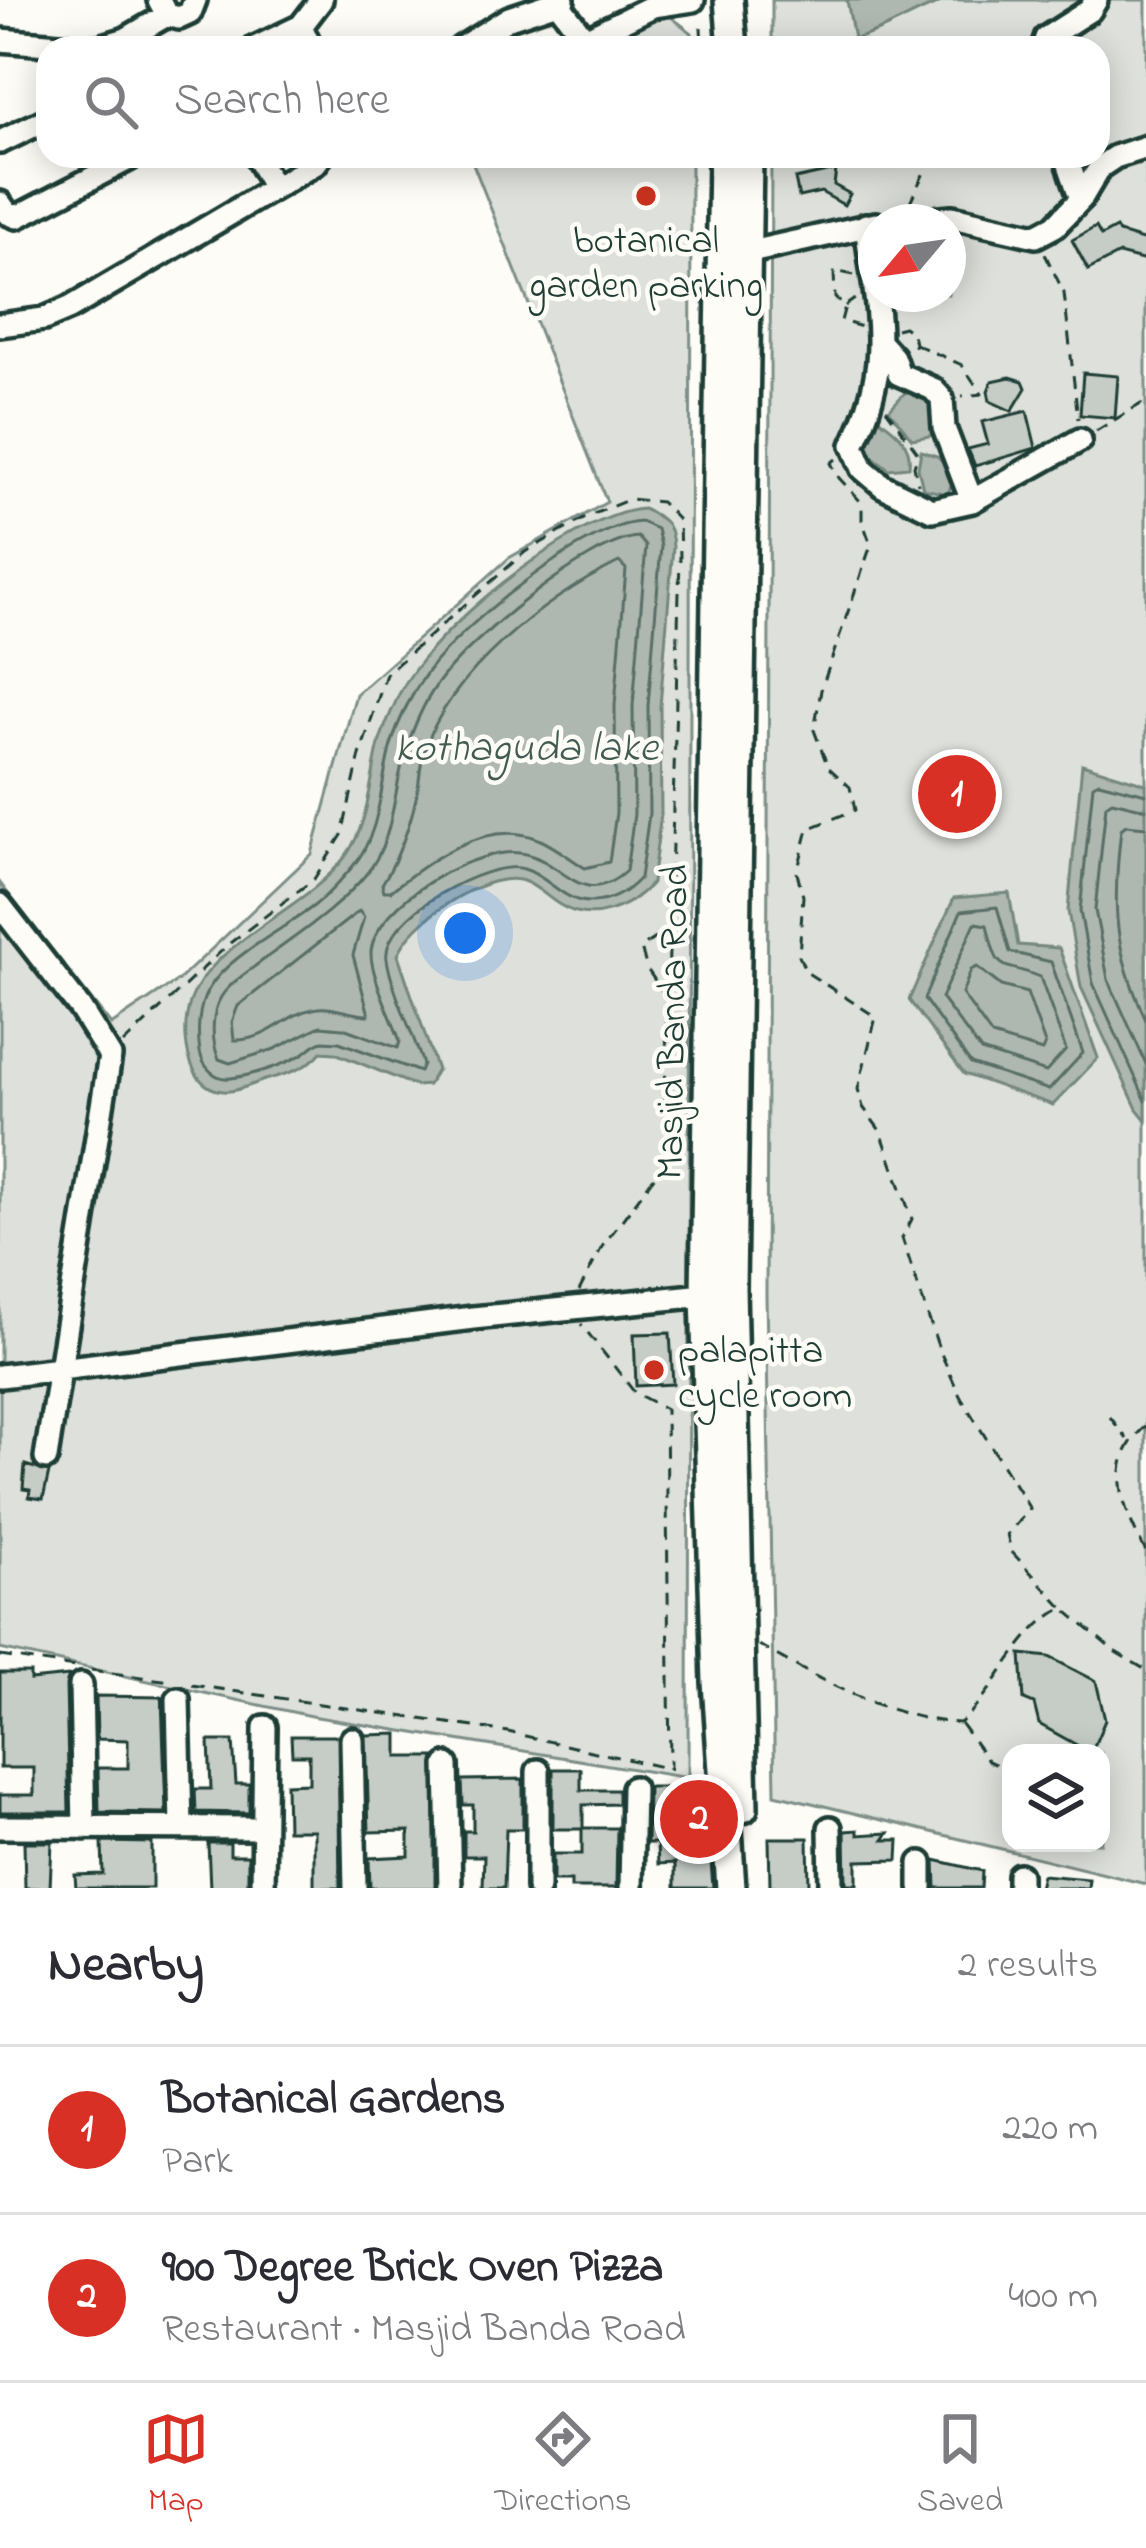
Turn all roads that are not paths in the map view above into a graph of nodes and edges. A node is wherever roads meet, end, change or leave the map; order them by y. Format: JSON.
{"nodes":[{"id":1,"x":195,"y":0,"type":"edge"},
{"id":2,"x":321,"y":0,"type":"edge"},
{"id":3,"x":693,"y":0,"type":"edge"},
{"id":4,"x":714,"y":0,"type":"edge"},
{"id":5,"x":729,"y":0,"type":"edge"},
{"id":6,"x":741,"y":0,"type":"edge"},
{"id":7,"x":1096,"y":0,"type":"edge"},
{"id":8,"x":561,"y":2,"type":"edge"},
{"id":9,"x":163,"y":8,"type":"edge"},
{"id":10,"x":301,"y":26,"type":"junction"},
{"id":11,"x":130,"y":36,"type":"edge"},
{"id":12,"x":280,"y":36,"type":"edge"},
{"id":13,"x":306,"y":36,"type":"edge"},
{"id":14,"x":480,"y":36,"type":"edge"},
{"id":15,"x":573,"y":36,"type":"edge"},
{"id":16,"x":592,"y":36,"type":"edge"},
{"id":17,"x":709,"y":36,"type":"edge"},
{"id":18,"x":732,"y":36,"type":"edge"},
{"id":19,"x":742,"y":36,"type":"edge"},
{"id":20,"x":1049,"y":36,"type":"edge"},
{"id":21,"x":0,"y":40,"type":"edge"},
{"id":22,"x":36,"y":43,"type":"edge"},
{"id":23,"x":36,"y":125,"type":"edge"},
{"id":24,"x":0,"y":142,"type":"edge"},
{"id":25,"x":1146,"y":147,"type":"edge"},
{"id":26,"x":1110,"y":163,"type":"edge"},
{"id":27,"x":110,"y":168,"type":"edge"},
{"id":28,"x":263,"y":168,"type":"edge"},
{"id":29,"x":303,"y":168,"type":"edge"},
{"id":30,"x":723,"y":168,"type":"edge"},
{"id":31,"x":735,"y":168,"type":"edge"},
{"id":32,"x":748,"y":168,"type":"edge"},
{"id":33,"x":1070,"y":168,"type":"edge"},
{"id":34,"x":1099,"y":168,"type":"edge"},
{"id":35,"x":274,"y":188,"type":"junction"},
{"id":36,"x":1081,"y":200,"type":"junction"},
{"id":37,"x":0,"y":203,"type":"edge"},
{"id":38,"x":966,"y":220,"type":"edge"},
{"id":39,"x":858,"y":228,"type":"edge"},
{"id":40,"x":746,"y":253,"type":"junction"},
{"id":41,"x":879,"y":312,"type":"edge"},
{"id":42,"x":0,"y":325,"type":"edge"},
{"id":43,"x":721,"y":326,"type":"junction"},
{"id":44,"x":882,"y":339,"type":"junction"},
{"id":45,"x":1080,"y":440,"type":"road end"},
{"id":46,"x":972,"y":501,"type":"junction"},
{"id":47,"x":0,"y":905,"type":"edge"},
{"id":48,"x":705,"y":1294,"type":"junction"},
{"id":49,"x":60,"y":1369,"type":"junction"},
{"id":50,"x":0,"y":1376,"type":"edge"},
{"id":51,"x":46,"y":1458,"type":"dead end"},
{"id":52,"x":82,"y":1685,"type":"dead end"},
{"id":53,"x":178,"y":1699,"type":"dead end"},
{"id":54,"x":730,"y":1724,"type":"junction"},
{"id":55,"x":265,"y":1726,"type":"dead end"},
{"id":56,"x":352,"y":1738,"type":"dead end"},
{"id":57,"x":447,"y":1765,"type":"dead end"},
{"id":58,"x":538,"y":1771,"type":"dead end"},
{"id":59,"x":633,"y":1788,"type":"dead end"},
{"id":60,"x":0,"y":1827,"type":"edge"},
{"id":61,"x":181,"y":1827,"type":"junction"},
{"id":62,"x":84,"y":1828,"type":"junction"},
{"id":63,"x":261,"y":1828,"type":"junction"},
{"id":64,"x":830,"y":1828,"type":"dead end"},
{"id":65,"x":921,"y":1862,"type":"dead end"},
{"id":66,"x":263,"y":1888,"type":"edge"},
{"id":67,"x":355,"y":1888,"type":"edge"},
{"id":68,"x":450,"y":1888,"type":"edge"},
{"id":69,"x":538,"y":1888,"type":"edge"},
{"id":70,"x":631,"y":1888,"type":"edge"},
{"id":71,"x":731,"y":1888,"type":"edge"},
{"id":72,"x":746,"y":1888,"type":"edge"},
{"id":73,"x":831,"y":1888,"type":"edge"},
{"id":74,"x":921,"y":1888,"type":"edge"}],
"edges":[{"from":1,"to":9,"type":"street"},
{"from":2,"to":10,"type":"street"},
{"from":3,"to":16,"type":"street"},
{"from":4,"to":17,"type":"main road"},
{"from":5,"to":18,"type":"main road"},
{"from":6,"to":19,"type":"main road"},
{"from":7,"to":20,"type":"street"},
{"from":8,"to":14,"type":"street"},
{"from":8,"to":15,"type":"street"},
{"from":9,"to":11,"type":"street"},
{"from":10,"to":12,"type":"street"},
{"from":10,"to":13,"type":"street"},
{"from":21,"to":22,"type":"street"},
{"from":23,"to":24,"type":"street"},
{"from":25,"to":26,"type":"street"},
{"from":27,"to":37,"type":"street"},
{"from":28,"to":35,"type":"street"},
{"from":29,"to":35,"type":"street"},
{"from":30,"to":43,"type":"main road","name":"Masjid Banda Road"},
{"from":31,"to":43,"type":"main road"},
{"from":32,"to":40,"type":"main road","name":"Masjid Banda Road"},
{"from":33,"to":36,"type":"street"},
{"from":34,"to":36,"type":"street"},
{"from":35,"to":42,"type":"street"},
{"from":36,"to":38,"type":"street"},
{"from":39,"to":40,"type":"street"},
{"from":40,"to":54,"type":"main road","name":"Masjid Banda Road"},
{"from":41,"to":44,"type":"street"},
{"from":43,"to":48,"type":"main road","name":"Masjid Banda Road"},
{"from":44,"to":46,"type":"street"},
{"from":44,"to":46,"type":"street"},
{"from":45,"to":46,"type":"street"},
{"from":47,"to":49,"type":"street"},
{"from":48,"to":49,"type":"street"},
{"from":48,"to":54,"type":"main road","name":"Masjid Banda Road"},
{"from":49,"to":50,"type":"street"},
{"from":49,"to":51,"type":"street"},
{"from":52,"to":62,"type":"street"},
{"from":53,"to":61,"type":"street"},
{"from":54,"to":71,"type":"main road","name":"Masjid Banda Road"},
{"from":54,"to":72,"type":"main road","name":"Masjid Banda Road"},
{"from":55,"to":63,"type":"street"},
{"from":56,"to":67,"type":"street"},
{"from":57,"to":68,"type":"street"},
{"from":58,"to":69,"type":"street"},
{"from":59,"to":70,"type":"street"},
{"from":60,"to":62,"type":"street"},
{"from":61,"to":62,"type":"street"},
{"from":61,"to":63,"type":"street"},
{"from":63,"to":66,"type":"street"},
{"from":64,"to":73,"type":"street"},
{"from":65,"to":74,"type":"street"}]}
